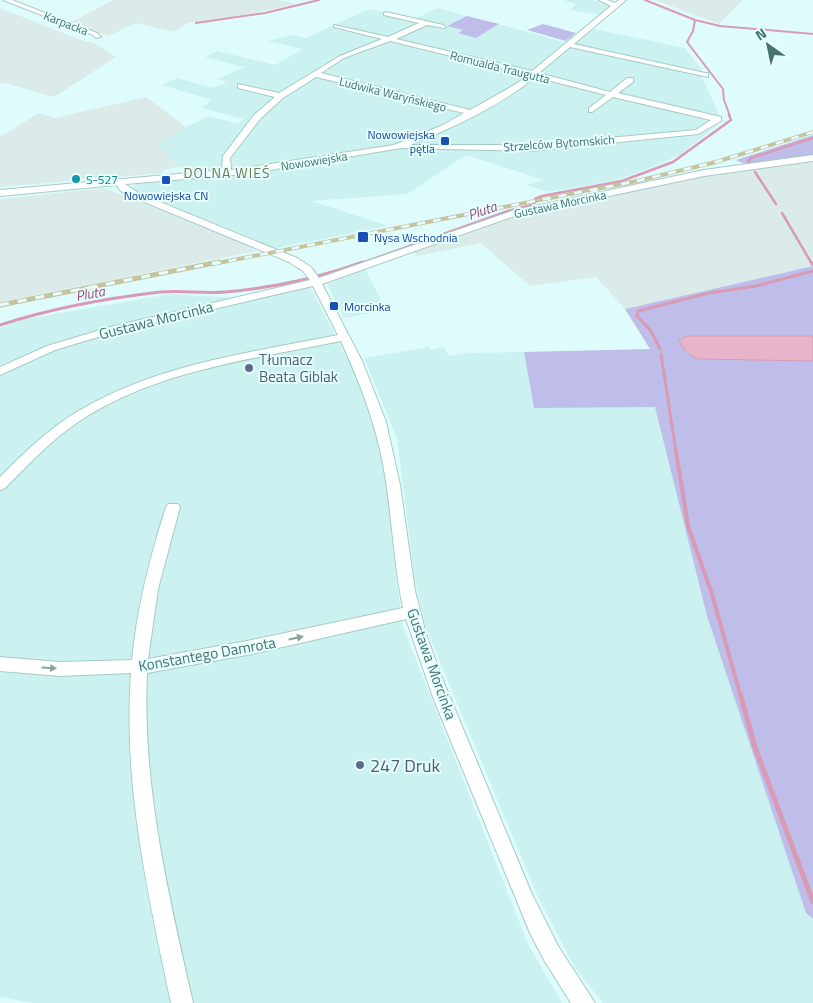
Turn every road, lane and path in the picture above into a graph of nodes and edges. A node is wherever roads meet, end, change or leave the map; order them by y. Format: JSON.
{"nodes":[{"id":1,"x":6,"y":0,"type":"edge"},
{"id":2,"x":602,"y":0,"type":"edge"},
{"id":3,"x":623,"y":0,"type":"edge"},
{"id":4,"x":616,"y":6,"type":"junction"},
{"id":5,"x":386,"y":14,"type":"dead end"},
{"id":6,"x":426,"y":23,"type":"junction"},
{"id":7,"x":336,"y":26,"type":"dead end"},
{"id":8,"x":443,"y":26,"type":"dead end"},
{"id":9,"x":98,"y":37,"type":"dead end"},
{"id":10,"x":389,"y":39,"type":"junction"},
{"id":11,"x":569,"y":45,"type":"junction"},
{"id":12,"x":314,"y":74,"type":"junction"},
{"id":13,"x":534,"y":74,"type":"junction"},
{"id":14,"x":705,"y":76,"type":"dead end"},
{"id":15,"x":630,"y":80,"type":"dead end"},
{"id":16,"x":241,"y":86,"type":"dead end"},
{"id":17,"x":612,"y":94,"type":"junction"},
{"id":18,"x":280,"y":96,"type":"junction"},
{"id":19,"x":592,"y":110,"type":"dead end"},
{"id":20,"x":472,"y":113,"type":"junction"},
{"id":21,"x":718,"y":118,"type":"joint"},
{"id":22,"x":396,"y":147,"type":"junction"},
{"id":23,"x":813,"y":158,"type":"edge"},
{"id":24,"x":226,"y":173,"type":"junction"},
{"id":25,"x":118,"y":182,"type":"junction"},
{"id":26,"x":0,"y":193,"type":"edge"},
{"id":27,"x":315,"y":280,"type":"junction"},
{"id":28,"x":344,"y":337,"type":"junction"},
{"id":29,"x":0,"y":371,"type":"edge"},
{"id":30,"x":0,"y":485,"type":"edge"},
{"id":31,"x":173,"y":507,"type":"dead end"},
{"id":32,"x":412,"y":612,"type":"junction"},
{"id":33,"x":0,"y":664,"type":"edge"},
{"id":34,"x":139,"y":667,"type":"junction"},
{"id":35,"x":182,"y":1003,"type":"edge"},
{"id":36,"x":584,"y":1003,"type":"edge"}],
"edges":[{"from":1,"to":9,"type":"street","name":"Karpacka"},
{"from":2,"to":4,"type":"street"},
{"from":3,"to":4,"type":"street","name":"Nowowiejska"},
{"from":4,"to":11,"type":"street","name":"Nowowiejska"},
{"from":5,"to":6,"type":"street"},
{"from":6,"to":8,"type":"street"},
{"from":6,"to":10,"type":"street"},
{"from":7,"to":10,"type":"street","name":"Romualda Traugutta"},
{"from":10,"to":12,"type":"street"},
{"from":10,"to":13,"type":"street","name":"Romualda Traugutta"},
{"from":11,"to":13,"type":"street","name":"Nowowiejska"},
{"from":11,"to":14,"type":"street"},
{"from":12,"to":18,"type":"street"},
{"from":12,"to":20,"type":"street","name":"Ludwika Waryńskiego"},
{"from":13,"to":17,"type":"street","name":"Romualda Traugutta"},
{"from":13,"to":20,"type":"street","name":"Nowowiejska"},
{"from":15,"to":17,"type":"street"},
{"from":16,"to":18,"type":"street"},
{"from":17,"to":19,"type":"street"},
{"from":17,"to":21,"type":"street","name":"Romualda Traugutta"},
{"from":18,"to":24,"type":"street"},
{"from":20,"to":22,"type":"street","name":"Nowowiejska"},
{"from":21,"to":22,"type":"street","name":"Strzelców Bytomskich"},
{"from":22,"to":24,"type":"street","name":"Nowowiejska"},
{"from":23,"to":27,"type":"street","name":"Gustawa Morcinka"},
{"from":24,"to":25,"type":"street","name":"Nowowiejska"},
{"from":25,"to":26,"type":"street","name":"Nowowiejska"},
{"from":25,"to":27,"type":"street","name":"Gustawa Morcinka"},
{"from":27,"to":28,"type":"street","name":"Gustawa Morcinka"},
{"from":27,"to":29,"type":"street","name":"Gustawa Morcinka"},
{"from":28,"to":30,"type":"street"},
{"from":28,"to":32,"type":"street","name":"Gustawa Morcinka"},
{"from":31,"to":34,"type":"street"},
{"from":34,"to":32,"type":"street","name":"Konstantego Damrota","one_way":true},
{"from":32,"to":36,"type":"street","name":"Gustawa Morcinka"},
{"from":33,"to":34,"type":"street","name":"Konstantego Damrota","one_way":true},
{"from":34,"to":35,"type":"street"}]}
